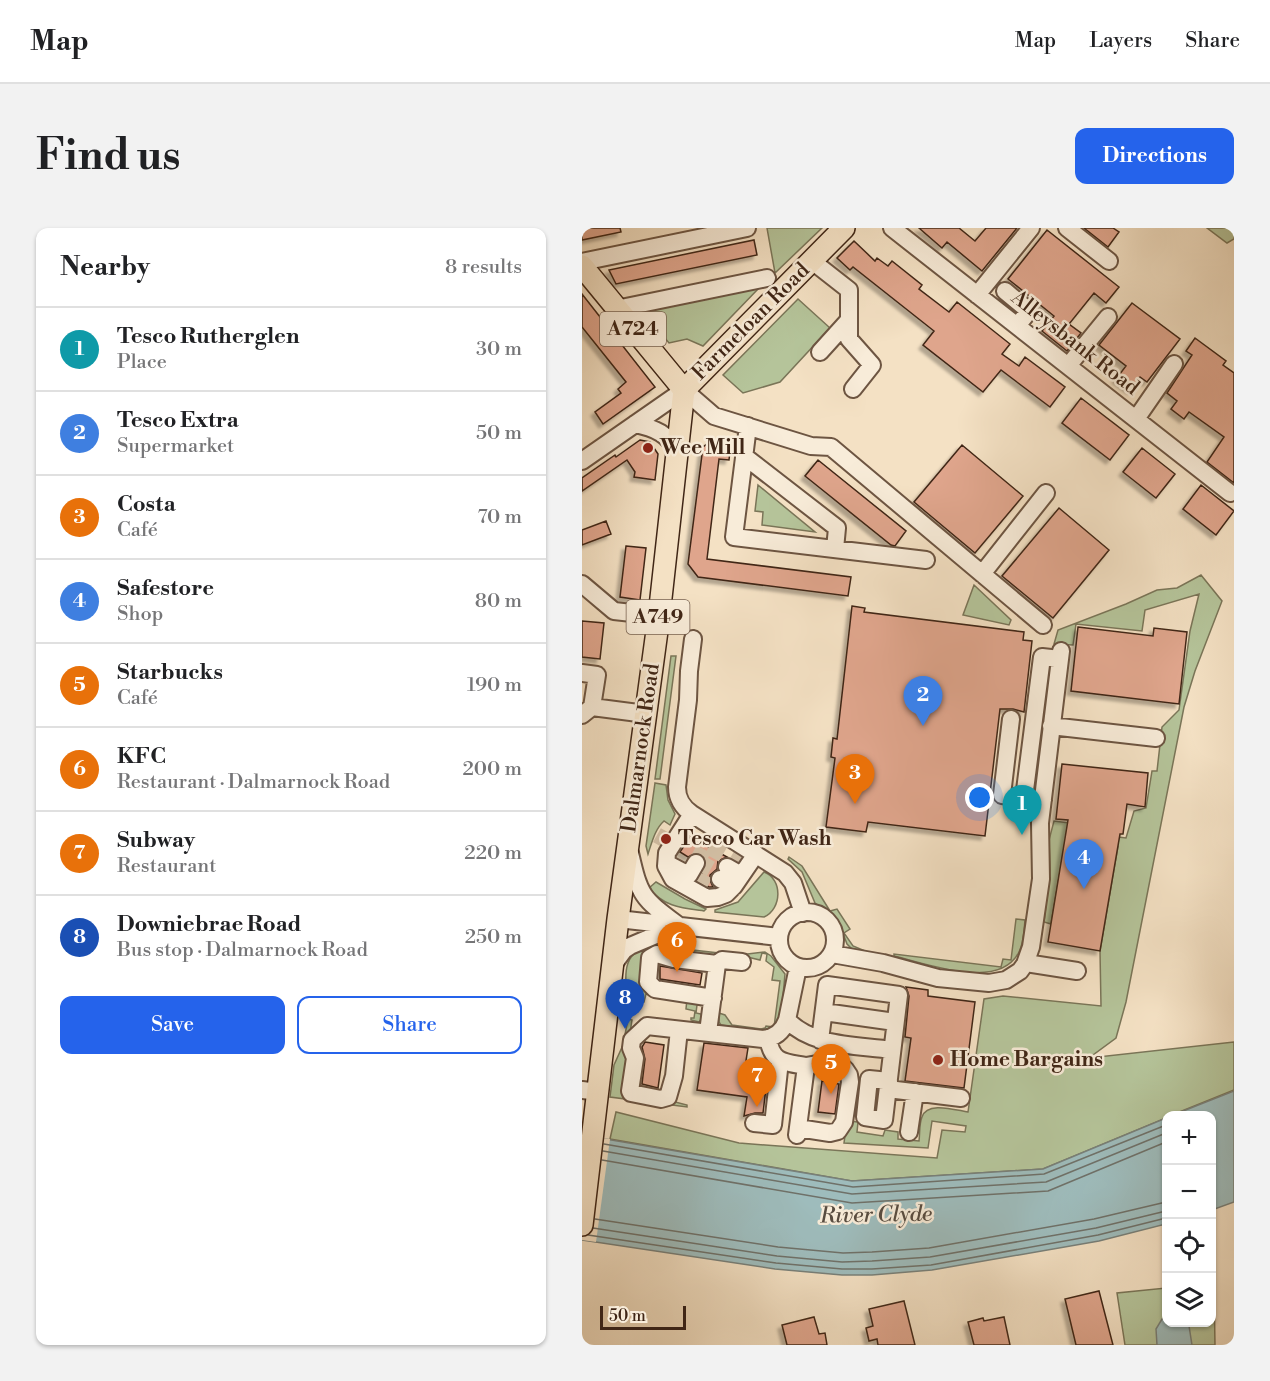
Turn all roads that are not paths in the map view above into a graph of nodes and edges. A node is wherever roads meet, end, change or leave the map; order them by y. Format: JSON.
{"nodes":[{"id":1,"x":747,"y":228,"type":"edge"},
{"id":2,"x":844,"y":228,"type":"edge"},
{"id":3,"x":892,"y":228,"type":"edge"},
{"id":4,"x":1032,"y":228,"type":"edge"},
{"id":5,"x":1067,"y":228,"type":"edge"},
{"id":6,"x":812,"y":261,"type":"junction"},
{"id":7,"x":1109,"y":261,"type":"dead end"},
{"id":8,"x":582,"y":264,"type":"edge"},
{"id":9,"x":767,"y":278,"type":"dead end"},
{"id":10,"x":1005,"y":291,"type":"dead end"},
{"id":11,"x":977,"y":295,"type":"junction"},
{"id":12,"x":616,"y":309,"type":"junction"},
{"id":13,"x":1108,"y":316,"type":"dead end"},
{"id":14,"x":848,"y":321,"type":"junction"},
{"id":15,"x":1017,"y":326,"type":"junction"},
{"id":16,"x":820,"y":352,"type":"dead end"},
{"id":17,"x":1174,"y":364,"type":"dead end"},
{"id":18,"x":1068,"y":366,"type":"junction"},
{"id":19,"x":852,"y":389,"type":"dead end"},
{"id":20,"x":684,"y":390,"type":"junction"},
{"id":21,"x":1136,"y":419,"type":"junction"},
{"id":22,"x":635,"y":424,"type":"junction"},
{"id":23,"x":748,"y":426,"type":"junction"},
{"id":24,"x":677,"y":453,"type":"junction"},
{"id":25,"x":584,"y":456,"type":"edge"},
{"id":26,"x":744,"y":456,"type":"junction"},
{"id":27,"x":1046,"y":493,"type":"dead end"},
{"id":28,"x":1230,"y":493,"type":"dead end"},
{"id":29,"x":835,"y":549,"type":"junction"},
{"id":30,"x":926,"y":560,"type":"dead end"},
{"id":31,"x":982,"y":574,"type":"junction"},
{"id":32,"x":582,"y":584,"type":"edge"},
{"id":33,"x":659,"y":616,"type":"junction"},
{"id":34,"x":1043,"y":625,"type":"dead end"},
{"id":35,"x":693,"y":639,"type":"dead end"},
{"id":36,"x":582,"y":672,"type":"edge"},
{"id":37,"x":587,"y":711,"type":"edge"},
{"id":38,"x":646,"y":714,"type":"junction"},
{"id":39,"x":1011,"y":719,"type":"dead end"},
{"id":40,"x":1051,"y":726,"type":"junction"},
{"id":41,"x":1156,"y":738,"type":"dead end"},
{"id":42,"x":1024,"y":798,"type":"junction"},
{"id":43,"x":1043,"y":800,"type":"junction"},
{"id":44,"x":687,"y":810,"type":"junction"},
{"id":45,"x":669,"y":830,"type":"tunnel mouth"},
{"id":46,"x":628,"y":843,"type":"junction"},
{"id":47,"x":660,"y":846,"type":"tunnel mouth"},
{"id":48,"x":756,"y":854,"type":"junction"},
{"id":49,"x":688,"y":874,"type":"junction"},
{"id":50,"x":803,"y":913,"type":"junction"},
{"id":51,"x":618,"y":919,"type":"junction"},
{"id":52,"x":679,"y":926,"type":"junction"},
{"id":53,"x":779,"y":937,"type":"junction"},
{"id":54,"x":832,"y":954,"type":"junction"},
{"id":55,"x":742,"y":962,"type":"dead end"},
{"id":56,"x":1026,"y":963,"type":"junction"},
{"id":57,"x":613,"y":964,"type":"junction"},
{"id":58,"x":717,"y":964,"type":"junction"},
{"id":59,"x":798,"y":967,"type":"junction"},
{"id":60,"x":1077,"y":972,"type":"dead end"},
{"id":61,"x":712,"y":1003,"type":"junction"},
{"id":62,"x":824,"y":1012,"type":"junction"},
{"id":63,"x":787,"y":1020,"type":"junction"},
{"id":64,"x":895,"y":1022,"type":"junction"},
{"id":65,"x":679,"y":1030,"type":"junction"},
{"id":66,"x":708,"y":1032,"type":"junction"},
{"id":67,"x":768,"y":1038,"type":"junction"},
{"id":68,"x":820,"y":1040,"type":"junction"},
{"id":69,"x":891,"y":1050,"type":"junction"},
{"id":70,"x":780,"y":1061,"type":"junction"},
{"id":71,"x":806,"y":1066,"type":"junction"},
{"id":72,"x":915,"y":1092,"type":"junction"},
{"id":73,"x":592,"y":1096,"type":"edge"},
{"id":74,"x":961,"y":1098,"type":"dead end"},
{"id":75,"x":754,"y":1123,"type":"dead end"},
{"id":76,"x":909,"y":1132,"type":"dead end"},
{"id":77,"x":582,"y":1225,"type":"edge"}],
"edges":[{"from":1,"to":8,"type":"street"},
{"from":2,"to":6,"type":"main road","name":"Farmeloan Road"},
{"from":3,"to":11,"type":"street","name":"Alleysbank Road"},
{"from":4,"to":11,"type":"street"},
{"from":5,"to":7,"type":"street"},
{"from":6,"to":14,"type":"street"},
{"from":6,"to":20,"type":"main road","name":"Farmeloan Road"},
{"from":8,"to":12,"type":"main road","number":"A724"},
{"from":9,"to":12,"type":"street"},
{"from":10,"to":15,"type":"street"},
{"from":11,"to":15,"type":"street","name":"Alleysbank Road"},
{"from":12,"to":20,"type":"main road","number":"A724"},
{"from":13,"to":18,"type":"street"},
{"from":14,"to":16,"type":"street"},
{"from":14,"to":19,"type":"street"},
{"from":15,"to":18,"type":"street","name":"Alleysbank Road"},
{"from":17,"to":21,"type":"street"},
{"from":18,"to":21,"type":"street","name":"Alleysbank Road"},
{"from":20,"to":22,"type":"street"},
{"from":20,"to":23,"type":"street"},
{"from":20,"to":24,"type":"main road","name":"Dalmarnock Road","number":"A749"},
{"from":21,"to":28,"type":"street","name":"Alleysbank Road"},
{"from":22,"to":24,"type":"street"},
{"from":22,"to":25,"type":"street"},
{"from":23,"to":26,"type":"street"},
{"from":23,"to":31,"type":"street"},
{"from":24,"to":33,"type":"main road","name":"Dalmarnock Road","number":"A749"},
{"from":26,"to":29,"type":"street"},
{"from":26,"to":29,"type":"street"},
{"from":27,"to":31,"type":"street"},
{"from":29,"to":30,"type":"street"},
{"from":31,"to":34,"type":"street"},
{"from":32,"to":33,"type":"street"},
{"from":33,"to":38,"type":"main road","name":"Dalmarnock Road","number":"A749"},
{"from":35,"to":44,"type":"street"},
{"from":36,"to":37,"type":"street"},
{"from":37,"to":38,"type":"street"},
{"from":38,"to":46,"type":"main road","name":"Dalmarnock Road","number":"A749"},
{"from":39,"to":42,"type":"street"},
{"from":40,"to":41,"type":"street"},
{"from":40,"to":42,"type":"street"},
{"from":40,"to":43,"type":"street"},
{"from":42,"to":43,"type":"street"},
{"from":43,"to":56,"type":"street"},
{"from":44,"to":45,"type":"street"},
{"from":44,"to":48,"type":"street"},
{"from":44,"to":49,"type":"street"},
{"from":46,"to":51,"type":"main road","name":"Dalmarnock Road","number":"A749"},
{"from":46,"to":52,"type":"street"},
{"from":47,"to":49,"type":"street"},
{"from":48,"to":49,"type":"street"},
{"from":48,"to":50,"type":"street"},
{"from":50,"to":53,"type":"street"},
{"from":50,"to":54,"type":"street"},
{"from":51,"to":52,"type":"street"},
{"from":51,"to":57,"type":"main road","name":"Dalmarnock Road","number":"A749"},
{"from":52,"to":53,"type":"street"},
{"from":52,"to":57,"type":"street"},
{"from":53,"to":59,"type":"street"},
{"from":54,"to":56,"type":"street"},
{"from":54,"to":59,"type":"street"},
{"from":55,"to":58,"type":"street"},
{"from":56,"to":60,"type":"street"},
{"from":57,"to":73,"type":"main road","name":"Dalmarnock Road","number":"A749"},
{"from":58,"to":61,"type":"street"},
{"from":58,"to":61,"type":"street"},
{"from":59,"to":63,"type":"street"},
{"from":61,"to":66,"type":"street"},
{"from":62,"to":64,"type":"street"},
{"from":62,"to":64,"type":"street"},
{"from":62,"to":68,"type":"street"},
{"from":63,"to":67,"type":"street"},
{"from":63,"to":68,"type":"street"},
{"from":64,"to":69,"type":"street"},
{"from":65,"to":65,"type":"street"},
{"from":65,"to":66,"type":"street"},
{"from":66,"to":67,"type":"street"},
{"from":67,"to":70,"type":"street"},
{"from":68,"to":69,"type":"street"},
{"from":69,"to":72,"type":"street"},
{"from":70,"to":71,"type":"street"},
{"from":70,"to":75,"type":"street"},
{"from":71,"to":71,"type":"street"},
{"from":72,"to":74,"type":"street"},
{"from":72,"to":76,"type":"street"},
{"from":73,"to":77,"type":"main road","number":"A749"}]}
